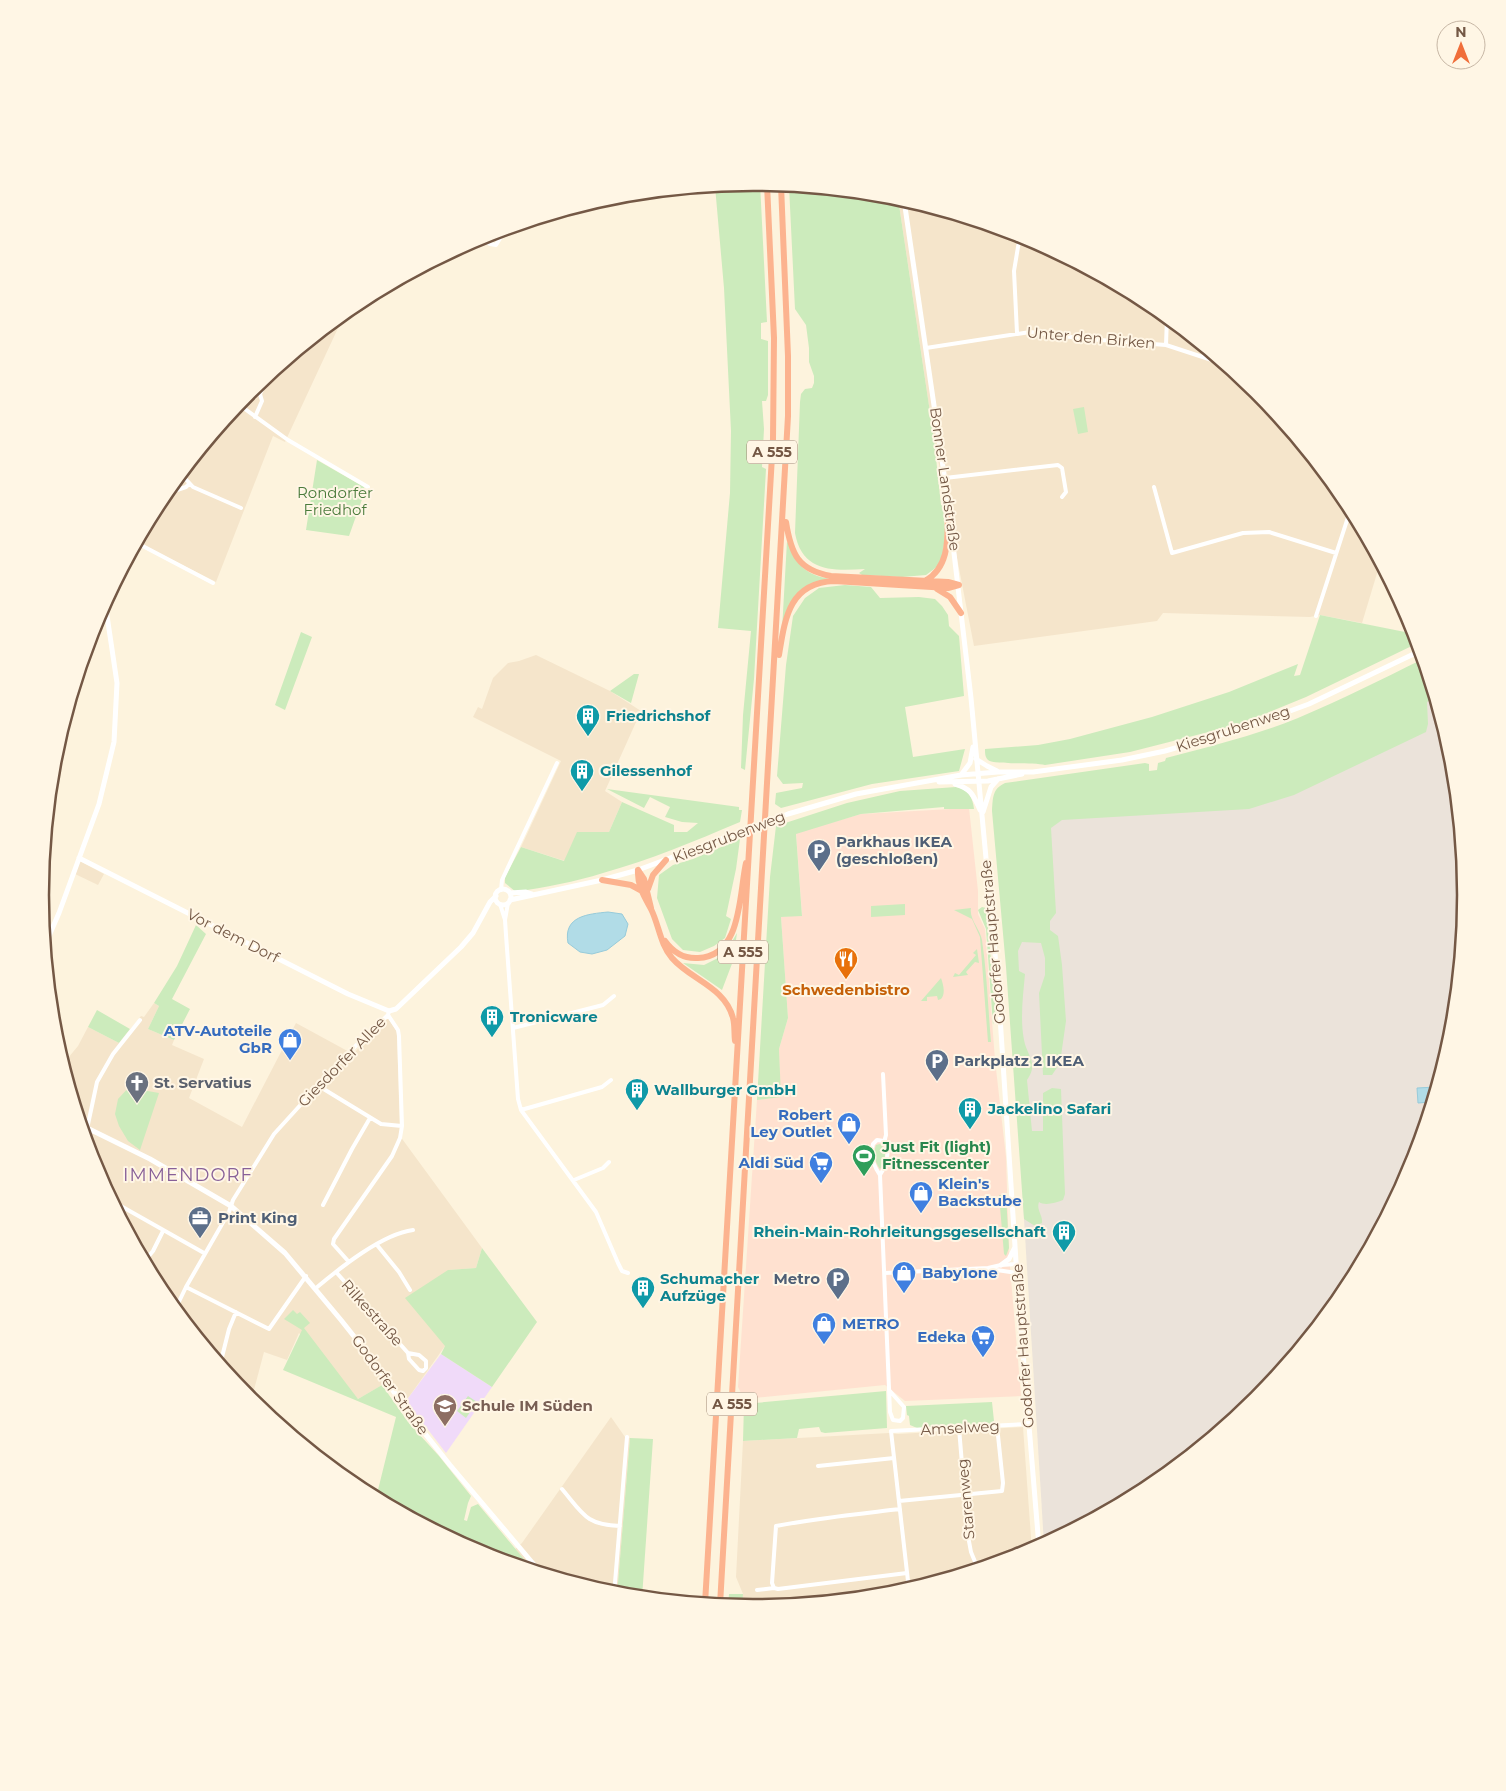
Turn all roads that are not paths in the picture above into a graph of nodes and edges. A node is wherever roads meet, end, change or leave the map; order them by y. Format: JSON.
{"nodes":[{"id":1,"x":767,"y":192,"type":"edge"},
{"id":2,"x":781,"y":192,"type":"edge"},
{"id":3,"x":905,"y":208,"type":"edge"},
{"id":4,"x":500,"y":239,"type":"edge"},
{"id":5,"x":488,"y":243,"type":"edge"},
{"id":6,"x":1019,"y":243,"type":"edge"},
{"id":7,"x":1167,"y":326,"type":"edge"},
{"id":8,"x":1017,"y":333,"type":"junction"},
{"id":9,"x":1166,"y":345,"type":"junction"},
{"id":10,"x":926,"y":348,"type":"junction"},
{"id":11,"x":1208,"y":359,"type":"edge"},
{"id":12,"x":261,"y":393,"type":"edge"},
{"id":13,"x":245,"y":409,"type":"edge"},
{"id":14,"x":256,"y":417,"type":"junction"},
{"id":15,"x":945,"y":478,"type":"junction"},
{"id":16,"x":185,"y":479,"type":"edge"},
{"id":17,"x":189,"y":484,"type":"junction"},
{"id":18,"x":368,"y":487,"type":"dead end"},
{"id":19,"x":1154,"y":487,"type":"dead end"},
{"id":20,"x":177,"y":490,"type":"edge"},
{"id":21,"x":1062,"y":497,"type":"dead end"},
{"id":22,"x":948,"y":506,"type":"junction"},
{"id":23,"x":241,"y":508,"type":"dead end"},
{"id":24,"x":784,"y":509,"type":"junction"},
{"id":25,"x":1348,"y":518,"type":"edge"},
{"id":26,"x":142,"y":545,"type":"edge"},
{"id":27,"x":1336,"y":553,"type":"junction"},
{"id":28,"x":924,"y":581,"type":"junction"},
{"id":29,"x":213,"y":583,"type":"dead end"},
{"id":30,"x":959,"y":586,"type":"junction"},
{"id":31,"x":931,"y":588,"type":"junction"},
{"id":32,"x":961,"y":613,"type":"junction"},
{"id":33,"x":107,"y":615,"type":"edge"},
{"id":34,"x":1316,"y":616,"type":"dead end"},
{"id":35,"x":1414,"y":654,"type":"edge"},
{"id":36,"x":774,"y":691,"type":"junction"},
{"id":37,"x":974,"y":742,"type":"junction"},
{"id":38,"x":976,"y":758,"type":"junction"},
{"id":39,"x":557,"y":763,"type":"dead end"},
{"id":40,"x":998,"y":772,"type":"junction"},
{"id":41,"x":1034,"y":772,"type":"junction"},
{"id":42,"x":978,"y":774,"type":"junction"},
{"id":43,"x":961,"y":775,"type":"junction"},
{"id":44,"x":998,"y":779,"type":"junction"},
{"id":45,"x":979,"y":781,"type":"junction"},
{"id":46,"x":926,"y":782,"type":"junction"},
{"id":47,"x":950,"y":782,"type":"junction"},
{"id":48,"x":982,"y":815,"type":"junction"},
{"id":49,"x":750,"y":845,"type":"junction"},
{"id":50,"x":79,"y":858,"type":"junction"},
{"id":51,"x":666,"y":860,"type":"junction"},
{"id":52,"x":638,"y":870,"type":"junction"},
{"id":53,"x":602,"y":880,"type":"junction"},
{"id":54,"x":501,"y":890,"type":"junction"},
{"id":55,"x":645,"y":891,"type":"junction"},
{"id":56,"x":510,"y":893,"type":"junction"},
{"id":57,"x":533,"y":894,"type":"junction"},
{"id":58,"x":496,"y":896,"type":"junction"},
{"id":59,"x":509,"y":901,"type":"junction"},
{"id":60,"x":499,"y":904,"type":"junction"},
{"id":61,"x":486,"y":909,"type":"junction"},
{"id":62,"x":505,"y":920,"type":"junction"},
{"id":63,"x":658,"y":931,"type":"junction"},
{"id":64,"x":50,"y":934,"type":"edge"},
{"id":65,"x":614,"y":996,"type":"dead end"},
{"id":66,"x":388,"y":1013,"type":"junction"},
{"id":67,"x":140,"y":1020,"type":"dead end"},
{"id":68,"x":513,"y":1028,"type":"junction"},
{"id":69,"x":737,"y":1059,"type":"junction"},
{"id":70,"x":883,"y":1075,"type":"dead end"},
{"id":71,"x":611,"y":1080,"type":"dead end"},
{"id":72,"x":317,"y":1085,"type":"junction"},
{"id":73,"x":521,"y":1110,"type":"junction"},
{"id":74,"x":370,"y":1118,"type":"junction"},
{"id":75,"x":88,"y":1126,"type":"edge"},
{"id":76,"x":402,"y":1126,"type":"junction"},
{"id":77,"x":89,"y":1130,"type":"edge"},
{"id":78,"x":884,"y":1141,"type":"junction"},
{"id":79,"x":608,"y":1162,"type":"dead end"},
{"id":80,"x":880,"y":1175,"type":"junction"},
{"id":81,"x":574,"y":1180,"type":"junction"},
{"id":82,"x":120,"y":1205,"type":"edge"},
{"id":83,"x":323,"y":1205,"type":"dead end"},
{"id":84,"x":231,"y":1206,"type":"junction"},
{"id":85,"x":413,"y":1230,"type":"dead end"},
{"id":86,"x":164,"y":1231,"type":"junction"},
{"id":87,"x":377,"y":1245,"type":"junction"},
{"id":88,"x":1015,"y":1246,"type":"junction"},
{"id":89,"x":204,"y":1253,"type":"junction"},
{"id":90,"x":148,"y":1257,"type":"edge"},
{"id":91,"x":349,"y":1262,"type":"junction"},
{"id":92,"x":1001,"y":1264,"type":"junction"},
{"id":93,"x":1016,"y":1264,"type":"junction"},
{"id":94,"x":988,"y":1268,"type":"junction"},
{"id":95,"x":336,"y":1272,"type":"junction"},
{"id":96,"x":628,"y":1273,"type":"dead end"},
{"id":97,"x":885,"y":1273,"type":"junction"},
{"id":98,"x":1017,"y":1273,"type":"junction"},
{"id":99,"x":306,"y":1276,"type":"junction"},
{"id":100,"x":186,"y":1286,"type":"junction"},
{"id":101,"x":316,"y":1288,"type":"junction"},
{"id":102,"x":410,"y":1290,"type":"dead end"},
{"id":103,"x":178,"y":1303,"type":"edge"},
{"id":104,"x":236,"y":1312,"type":"junction"},
{"id":105,"x":408,"y":1353,"type":"junction"},
{"id":106,"x":222,"y":1357,"type":"edge"},
{"id":107,"x":889,"y":1390,"type":"junction"},
{"id":108,"x":1028,"y":1424,"type":"junction"},
{"id":109,"x":997,"y":1426,"type":"junction"},
{"id":110,"x":959,"y":1428,"type":"junction"},
{"id":111,"x":628,"y":1437,"type":"dead end"},
{"id":112,"x":894,"y":1458,"type":"junction"},
{"id":113,"x":818,"y":1466,"type":"dead end"},
{"id":114,"x":562,"y":1489,"type":"dead end"},
{"id":115,"x":965,"y":1495,"type":"junction"},
{"id":116,"x":899,"y":1501,"type":"junction"},
{"id":117,"x":900,"y":1509,"type":"junction"},
{"id":118,"x":620,"y":1526,"type":"junction"},
{"id":119,"x":1038,"y":1539,"type":"edge"},
{"id":120,"x":976,"y":1563,"type":"edge"},
{"id":121,"x":534,"y":1564,"type":"edge"},
{"id":122,"x":907,"y":1574,"type":"junction"},
{"id":123,"x":908,"y":1582,"type":"edge"},
{"id":124,"x":615,"y":1586,"type":"edge"},
{"id":125,"x":774,"y":1588,"type":"junction"},
{"id":126,"x":757,"y":1590,"type":"dead end"},
{"id":127,"x":705,"y":1598,"type":"edge"},
{"id":128,"x":720,"y":1599,"type":"edge"}],
"edges":[{"from":1,"to":49,"type":"highway","number":"A 555"},
{"from":2,"to":24,"type":"highway","number":"A 555"},
{"from":3,"to":10,"type":"main road","name":"Bonner Landstraße"},
{"from":4,"to":5,"type":"street"},
{"from":6,"to":8,"type":"street"},
{"from":7,"to":9,"type":"street"},
{"from":8,"to":9,"type":"street","name":"Unter den Birken"},
{"from":8,"to":10,"type":"street","name":"Unter den Birken"},
{"from":9,"to":11,"type":"street","name":"Unter den Birken"},
{"from":10,"to":15,"type":"main road","name":"Bonner Landstraße"},
{"from":12,"to":14,"type":"street"},
{"from":13,"to":14,"type":"street"},
{"from":14,"to":18,"type":"street"},
{"from":15,"to":21,"type":"street"},
{"from":15,"to":22,"type":"main road","name":"Bonner Landstraße"},
{"from":16,"to":17,"type":"street"},
{"from":17,"to":20,"type":"street"},
{"from":17,"to":23,"type":"street"},
{"from":19,"to":27,"type":"street"},
{"from":22,"to":28,"type":"highway"},
{"from":22,"to":30,"type":"main road","name":"Bonner Landstraße"},
{"from":24,"to":28,"type":"highway"},
{"from":24,"to":36,"type":"highway","number":"A 555"},
{"from":25,"to":27,"type":"street"},
{"from":26,"to":29,"type":"street"},
{"from":27,"to":34,"type":"street"},
{"from":28,"to":30,"type":"highway"},
{"from":30,"to":31,"type":"highway"},
{"from":30,"to":32,"type":"main road","name":"Bonner Landstraße"},
{"from":31,"to":32,"type":"highway"},
{"from":31,"to":36,"type":"highway"},
{"from":32,"to":37,"type":"main road","name":"Bonner Landstraße"},
{"from":33,"to":50,"type":"main road"},
{"from":35,"to":41,"type":"main road","name":"Kiesgrubenweg"},
{"from":36,"to":128,"type":"highway","number":"A 555"},
{"from":37,"to":38,"type":"main road","name":"Bonner Landstraße"},
{"from":37,"to":43,"type":"main road"},
{"from":38,"to":40,"type":"main road"},
{"from":38,"to":42,"type":"main road","name":"Bonner Landstraße"},
{"from":39,"to":54,"type":"street"},
{"from":40,"to":41,"type":"main road","name":"Kiesgrubenweg"},
{"from":40,"to":42,"type":"main road","name":"Kiesgrubenweg"},
{"from":41,"to":44,"type":"main road","name":"Kiesgrubenweg"},
{"from":42,"to":43,"type":"main road","name":"Kiesgrubenweg"},
{"from":42,"to":45,"type":"main road","name":"Godorfer Hauptstraße"},
{"from":43,"to":46,"type":"main road","name":"Kiesgrubenweg"},
{"from":44,"to":45,"type":"main road","name":"Kiesgrubenweg"},
{"from":44,"to":48,"type":"main road"},
{"from":45,"to":47,"type":"main road","name":"Kiesgrubenweg"},
{"from":45,"to":48,"type":"main road","name":"Godorfer Hauptstraße"},
{"from":46,"to":47,"type":"main road","name":"Kiesgrubenweg"},
{"from":46,"to":51,"type":"main road","name":"Kiesgrubenweg"},
{"from":47,"to":48,"type":"main road","name":"Godorfer Hauptstraße"},
{"from":48,"to":88,"type":"main road","name":"Godorfer Hauptstraße"},
{"from":49,"to":63,"type":"highway"},
{"from":49,"to":69,"type":"highway","number":"A 555"},
{"from":50,"to":64,"type":"main road"},
{"from":50,"to":66,"type":"main road","name":"Vor dem Dorf"},
{"from":51,"to":52,"type":"main road","name":"Kiesgrubenweg"},
{"from":51,"to":55,"type":"highway"},
{"from":52,"to":53,"type":"main road","name":"Kiesgrubenweg"},
{"from":52,"to":55,"type":"highway"},
{"from":53,"to":55,"type":"highway"},
{"from":53,"to":57,"type":"main road","name":"Kiesgrubenweg"},
{"from":54,"to":56,"type":"main road"},
{"from":54,"to":58,"type":"main road"},
{"from":55,"to":63,"type":"highway"},
{"from":56,"to":57,"type":"main road","name":"Kiesgrubenweg"},
{"from":56,"to":59,"type":"main road"},
{"from":57,"to":59,"type":"main road","name":"Kiesgrubenweg"},
{"from":58,"to":60,"type":"main road"},
{"from":58,"to":61,"type":"main road","name":"Giesdorfer Allee"},
{"from":59,"to":60,"type":"main road"},
{"from":59,"to":62,"type":"street"},
{"from":60,"to":61,"type":"main road"},
{"from":60,"to":62,"type":"street"},
{"from":61,"to":66,"type":"main road","name":"Giesdorfer Allee"},
{"from":62,"to":68,"type":"street"},
{"from":63,"to":69,"type":"highway"},
{"from":65,"to":68,"type":"street"},
{"from":66,"to":72,"type":"street","name":"Giesdorfer Allee"},
{"from":66,"to":76,"type":"street"},
{"from":67,"to":75,"type":"street"},
{"from":68,"to":73,"type":"street"},
{"from":69,"to":127,"type":"highway","number":"A 555"},
{"from":70,"to":78,"type":"street"},
{"from":71,"to":73,"type":"street"},
{"from":72,"to":74,"type":"street"},
{"from":72,"to":84,"type":"street","name":"Giesdorfer Allee"},
{"from":73,"to":81,"type":"street"},
{"from":74,"to":76,"type":"street"},
{"from":74,"to":83,"type":"street"},
{"from":76,"to":91,"type":"street"},
{"from":77,"to":84,"type":"main road","name":"Godorfer Straße"},
{"from":78,"to":80,"type":"street"},
{"from":78,"to":80,"type":"street"},
{"from":79,"to":81,"type":"street"},
{"from":80,"to":97,"type":"street"},
{"from":81,"to":96,"type":"street"},
{"from":82,"to":86,"type":"street"},
{"from":84,"to":89,"type":"street","name":"Giesdorfer Allee"},
{"from":84,"to":99,"type":"main road","name":"Godorfer Straße"},
{"from":85,"to":87,"type":"street"},
{"from":86,"to":89,"type":"street"},
{"from":86,"to":90,"type":"street"},
{"from":87,"to":91,"type":"street"},
{"from":87,"to":102,"type":"street"},
{"from":88,"to":92,"type":"main road"},
{"from":88,"to":93,"type":"main road","name":"Godorfer Hauptstraße"},
{"from":89,"to":100,"type":"street","name":"Giesdorfer Allee"},
{"from":91,"to":95,"type":"street"},
{"from":92,"to":93,"type":"street"},
{"from":92,"to":94,"type":"street"},
{"from":93,"to":98,"type":"main road","name":"Godorfer Hauptstraße"},
{"from":94,"to":97,"type":"street"},
{"from":94,"to":98,"type":"street"},
{"from":95,"to":101,"type":"street"},
{"from":95,"to":105,"type":"street","name":"Rilkestraße"},
{"from":97,"to":107,"type":"street"},
{"from":98,"to":108,"type":"main road","name":"Godorfer Hauptstraße"},
{"from":99,"to":101,"type":"main road","name":"Godorfer Straße"},
{"from":99,"to":104,"type":"street"},
{"from":100,"to":103,"type":"street","name":"Giesdorfer Allee"},
{"from":100,"to":104,"type":"street"},
{"from":101,"to":121,"type":"main road","name":"Godorfer Straße"},
{"from":104,"to":106,"type":"street"},
{"from":105,"to":105,"type":"street","name":"Rilkestraße"},
{"from":107,"to":107,"type":"street"},
{"from":108,"to":109,"type":"street","name":"Amselweg"},
{"from":108,"to":119,"type":"main road","name":"Godorfer Hauptstraße"},
{"from":109,"to":110,"type":"street","name":"Amselweg"},
{"from":109,"to":115,"type":"street"},
{"from":110,"to":112,"type":"street","name":"Amselweg"},
{"from":110,"to":115,"type":"street","name":"Starenweg"},
{"from":111,"to":118,"type":"street"},
{"from":112,"to":113,"type":"street"},
{"from":112,"to":116,"type":"street"},
{"from":114,"to":118,"type":"street"},
{"from":115,"to":116,"type":"street"},
{"from":115,"to":120,"type":"street","name":"Starenweg"},
{"from":116,"to":117,"type":"street"},
{"from":117,"to":122,"type":"street"},
{"from":117,"to":125,"type":"street"},
{"from":118,"to":124,"type":"street"},
{"from":122,"to":123,"type":"street"},
{"from":122,"to":125,"type":"street"},
{"from":125,"to":126,"type":"street"}]}
